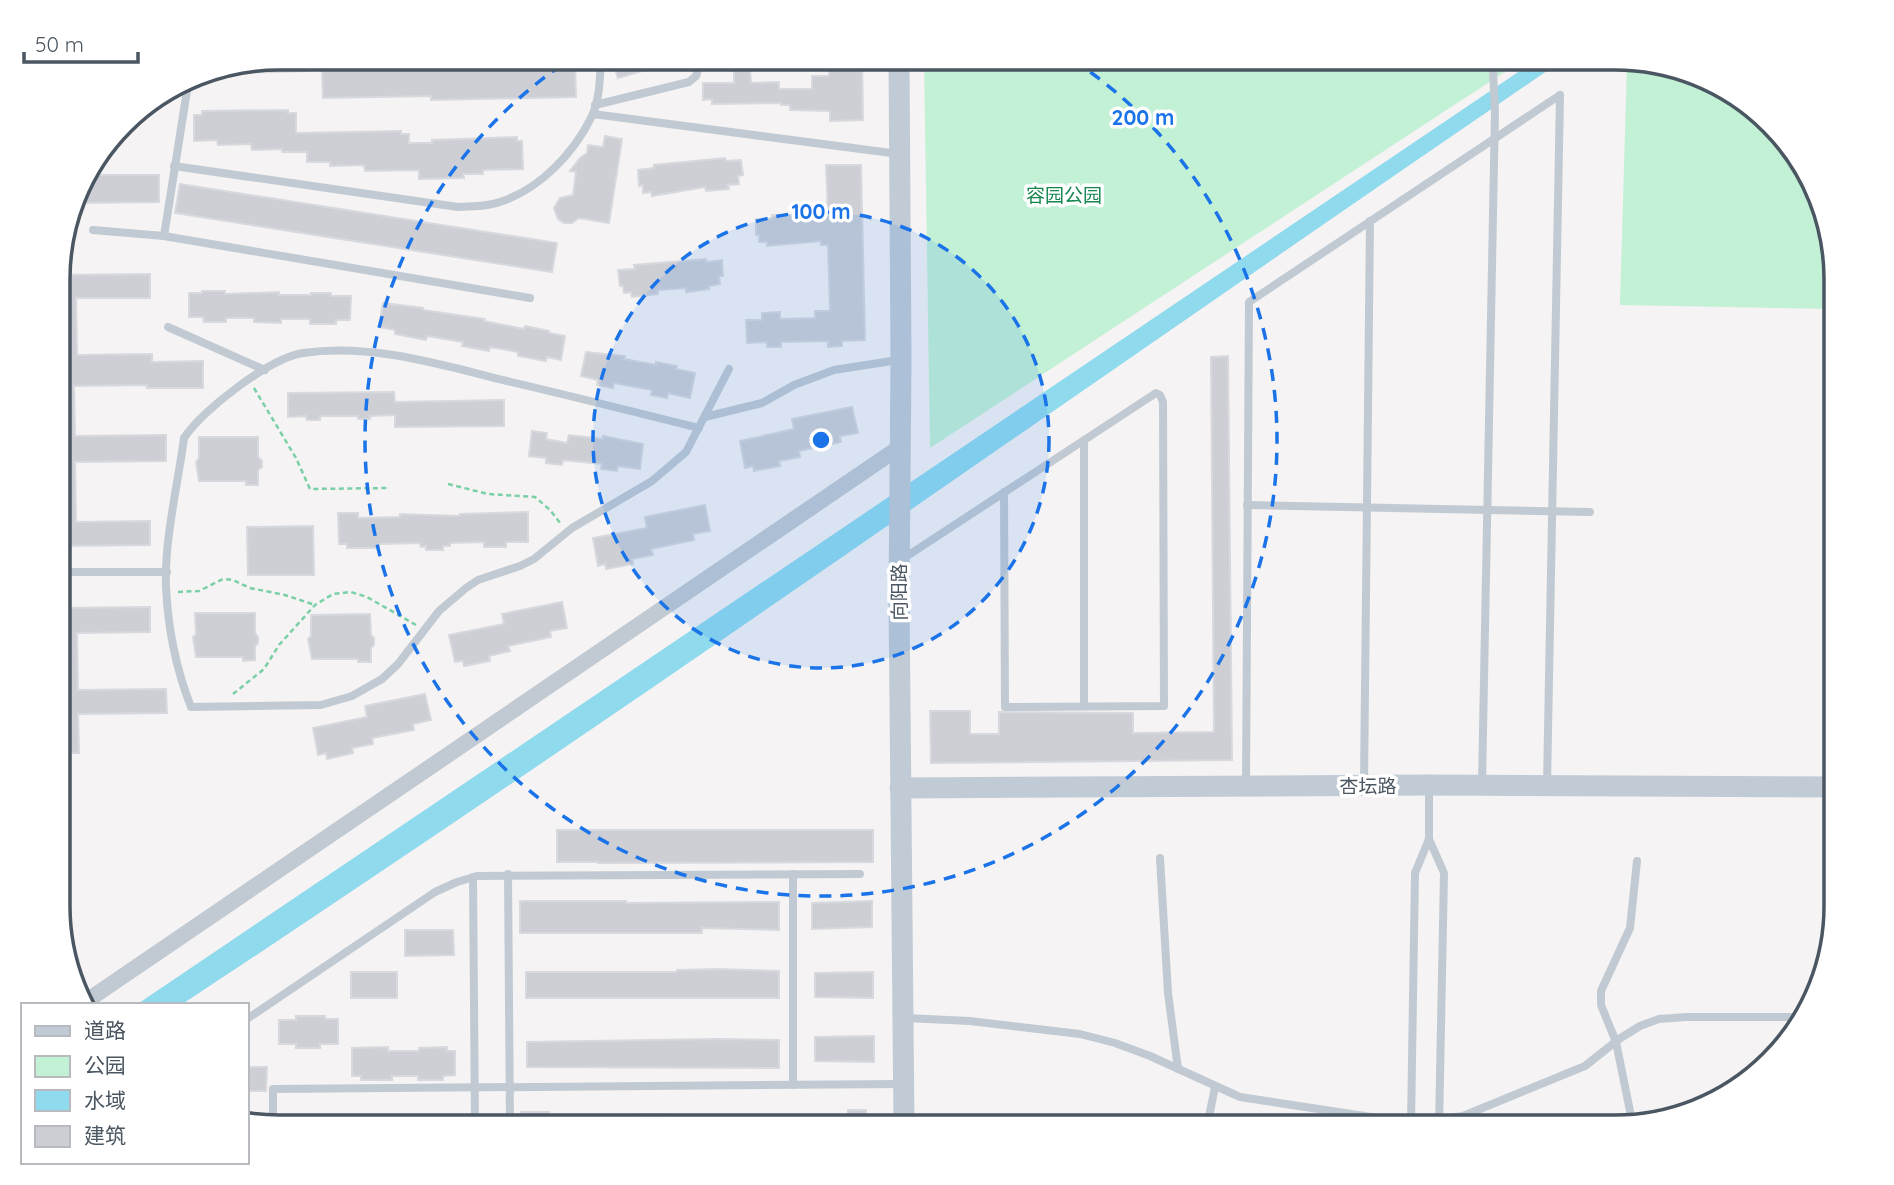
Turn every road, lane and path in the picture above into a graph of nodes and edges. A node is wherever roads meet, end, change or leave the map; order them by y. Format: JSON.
{"nodes":[{"id":1,"x":600,"y":70,"type":"edge"},
{"id":2,"x":698,"y":70,"type":"edge"},
{"id":3,"x":899,"y":70,"type":"edge"},
{"id":4,"x":1492,"y":70,"type":"edge"},
{"id":5,"x":188,"y":92,"type":"edge"},
{"id":6,"x":595,"y":104,"type":"junction"},
{"id":7,"x":593,"y":114,"type":"junction"},
{"id":8,"x":1493,"y":139,"type":"junction"},
{"id":9,"x":899,"y":154,"type":"junction"},
{"id":10,"x":174,"y":166,"type":"junction"},
{"id":11,"x":1370,"y":221,"type":"junction"},
{"id":12,"x":93,"y":229,"type":"dead end"},
{"id":13,"x":164,"y":236,"type":"junction"},
{"id":14,"x":530,"y":298,"type":"dead end"},
{"id":15,"x":167,"y":327,"type":"dead end"},
{"id":16,"x":901,"y":359,"type":"junction"},
{"id":17,"x":729,"y":369,"type":"dead end"},
{"id":18,"x":265,"y":370,"type":"junction"},
{"id":19,"x":248,"y":380,"type":"junction"},
{"id":20,"x":705,"y":416,"type":"junction"},
{"id":21,"x":699,"y":428,"type":"junction"},
{"id":22,"x":1084,"y":440,"type":"junction"},
{"id":23,"x":900,"y":447,"type":"junction"},
{"id":24,"x":448,"y":484,"type":"dead end"},
{"id":25,"x":390,"y":488,"type":"dead end"},
{"id":26,"x":1004,"y":492,"type":"junction"},
{"id":27,"x":1247,"y":505,"type":"junction"},
{"id":28,"x":1367,"y":508,"type":"junction"},
{"id":29,"x":1486,"y":510,"type":"junction"},
{"id":30,"x":1552,"y":512,"type":"junction"},
{"id":31,"x":1590,"y":512,"type":"dead end"},
{"id":32,"x":567,"y":533,"type":"junction"},
{"id":33,"x":899,"y":561,"type":"junction"},
{"id":34,"x":70,"y":572,"type":"edge"},
{"id":35,"x":167,"y":572,"type":"junction"},
{"id":36,"x":167,"y":592,"type":"junction"},
{"id":37,"x":314,"y":605,"type":"junction"},
{"id":38,"x":425,"y":630,"type":"junction"},
{"id":39,"x":1084,"y":706,"type":"junction"},
{"id":40,"x":216,"y":707,"type":"junction"},
{"id":41,"x":1429,"y":785,"type":"junction"},
{"id":42,"x":1246,"y":786,"type":"junction"},
{"id":43,"x":1364,"y":786,"type":"junction"},
{"id":44,"x":1482,"y":786,"type":"junction"},
{"id":45,"x":1547,"y":786,"type":"junction"},
{"id":46,"x":1824,"y":787,"type":"edge"},
{"id":47,"x":900,"y":788,"type":"junction"},
{"id":48,"x":1430,"y":839,"type":"junction"},
{"id":49,"x":1160,"y":858,"type":"dead end"},
{"id":50,"x":1637,"y":861,"type":"dead end"},
{"id":51,"x":508,"y":874,"type":"junction"},
{"id":52,"x":793,"y":874,"type":"junction"},
{"id":53,"x":860,"y":874,"type":"dead end"},
{"id":54,"x":473,"y":877,"type":"junction"},
{"id":55,"x":92,"y":997,"type":"edge"},
{"id":56,"x":1792,"y":1017,"type":"edge"},
{"id":57,"x":248,"y":1018,"type":"edge"},
{"id":58,"x":903,"y":1018,"type":"junction"},
{"id":59,"x":1616,"y":1042,"type":"junction"},
{"id":60,"x":1178,"y":1069,"type":"junction"},
{"id":61,"x":903,"y":1084,"type":"junction"},
{"id":62,"x":793,"y":1085,"type":"junction"},
{"id":63,"x":509,"y":1087,"type":"junction"},
{"id":64,"x":1215,"y":1087,"type":"junction"},
{"id":65,"x":475,"y":1088,"type":"junction"},
{"id":66,"x":273,"y":1115,"type":"edge"},
{"id":67,"x":475,"y":1115,"type":"edge"},
{"id":68,"x":510,"y":1115,"type":"edge"},
{"id":69,"x":904,"y":1115,"type":"edge"},
{"id":70,"x":1209,"y":1115,"type":"edge"},
{"id":71,"x":1354,"y":1115,"type":"edge"},
{"id":72,"x":1411,"y":1115,"type":"edge"},
{"id":73,"x":1439,"y":1115,"type":"edge"},
{"id":74,"x":1463,"y":1115,"type":"edge"},
{"id":75,"x":1631,"y":1115,"type":"edge"}],
"edges":[{"from":1,"to":6,"type":"lane"},
{"from":2,"to":6,"type":"lane"},
{"from":3,"to":9,"type":"street","name":"向阳路"},
{"from":4,"to":8,"type":"lane"},
{"from":5,"to":10,"type":"lane"},
{"from":6,"to":7,"type":"lane"},
{"from":7,"to":9,"type":"lane"},
{"from":7,"to":10,"type":"lane"},
{"from":8,"to":11,"type":"lane"},
{"from":8,"to":29,"type":"lane"},
{"from":8,"to":30,"type":"lane"},
{"from":9,"to":16,"type":"street","name":"向阳路"},
{"from":10,"to":13,"type":"lane"},
{"from":11,"to":27,"type":"lane"},
{"from":11,"to":28,"type":"lane"},
{"from":12,"to":13,"type":"lane"},
{"from":13,"to":14,"type":"lane"},
{"from":15,"to":18,"type":"lane"},
{"from":16,"to":20,"type":"lane"},
{"from":16,"to":23,"type":"street","name":"向阳路"},
{"from":17,"to":20,"type":"lane"},
{"from":18,"to":19,"type":"lane"},
{"from":18,"to":21,"type":"lane"},
{"from":19,"to":25,"type":"path"},
{"from":19,"to":35,"type":"lane"},
{"from":20,"to":21,"type":"lane"},
{"from":21,"to":32,"type":"lane"},
{"from":22,"to":26,"type":"lane"},
{"from":22,"to":39,"type":"lane"},
{"from":22,"to":39,"type":"lane"},
{"from":23,"to":33,"type":"street","name":"向阳路"},
{"from":23,"to":55,"type":"street"},
{"from":24,"to":32,"type":"path"},
{"from":26,"to":33,"type":"lane"},
{"from":26,"to":39,"type":"lane"},
{"from":27,"to":28,"type":"lane"},
{"from":27,"to":42,"type":"lane"},
{"from":28,"to":29,"type":"lane"},
{"from":28,"to":43,"type":"lane"},
{"from":29,"to":30,"type":"lane"},
{"from":29,"to":44,"type":"lane"},
{"from":30,"to":31,"type":"lane"},
{"from":30,"to":45,"type":"lane"},
{"from":32,"to":38,"type":"lane"},
{"from":33,"to":47,"type":"street","name":"向阳路"},
{"from":34,"to":35,"type":"lane"},
{"from":35,"to":36,"type":"lane"},
{"from":36,"to":37,"type":"path"},
{"from":36,"to":40,"type":"lane"},
{"from":37,"to":38,"type":"path"},
{"from":37,"to":40,"type":"path"},
{"from":38,"to":40,"type":"lane"},
{"from":41,"to":43,"type":"street","name":"杏坛路"},
{"from":41,"to":44,"type":"street","name":"杏坛路"},
{"from":41,"to":48,"type":"lane"},
{"from":42,"to":43,"type":"street","name":"杏坛路"},
{"from":42,"to":47,"type":"street","name":"杏坛路"},
{"from":44,"to":45,"type":"street","name":"杏坛路"},
{"from":45,"to":46,"type":"street","name":"杏坛路"},
{"from":47,"to":58,"type":"street","name":"向阳路"},
{"from":48,"to":72,"type":"lane"},
{"from":48,"to":73,"type":"lane"},
{"from":49,"to":60,"type":"lane"},
{"from":50,"to":59,"type":"lane"},
{"from":51,"to":52,"type":"lane"},
{"from":51,"to":54,"type":"lane"},
{"from":51,"to":63,"type":"lane"},
{"from":52,"to":53,"type":"lane"},
{"from":52,"to":62,"type":"lane"},
{"from":54,"to":57,"type":"lane"},
{"from":54,"to":65,"type":"lane"},
{"from":56,"to":59,"type":"lane"},
{"from":58,"to":60,"type":"lane"},
{"from":58,"to":61,"type":"street","name":"向阳路"},
{"from":59,"to":74,"type":"lane"},
{"from":59,"to":75,"type":"lane"},
{"from":60,"to":64,"type":"lane"},
{"from":61,"to":62,"type":"lane"},
{"from":61,"to":69,"type":"street","name":"向阳路"},
{"from":62,"to":63,"type":"lane"},
{"from":63,"to":65,"type":"lane"},
{"from":63,"to":68,"type":"lane"},
{"from":64,"to":70,"type":"lane"},
{"from":64,"to":71,"type":"lane"},
{"from":65,"to":66,"type":"lane"},
{"from":65,"to":67,"type":"lane"}]}
